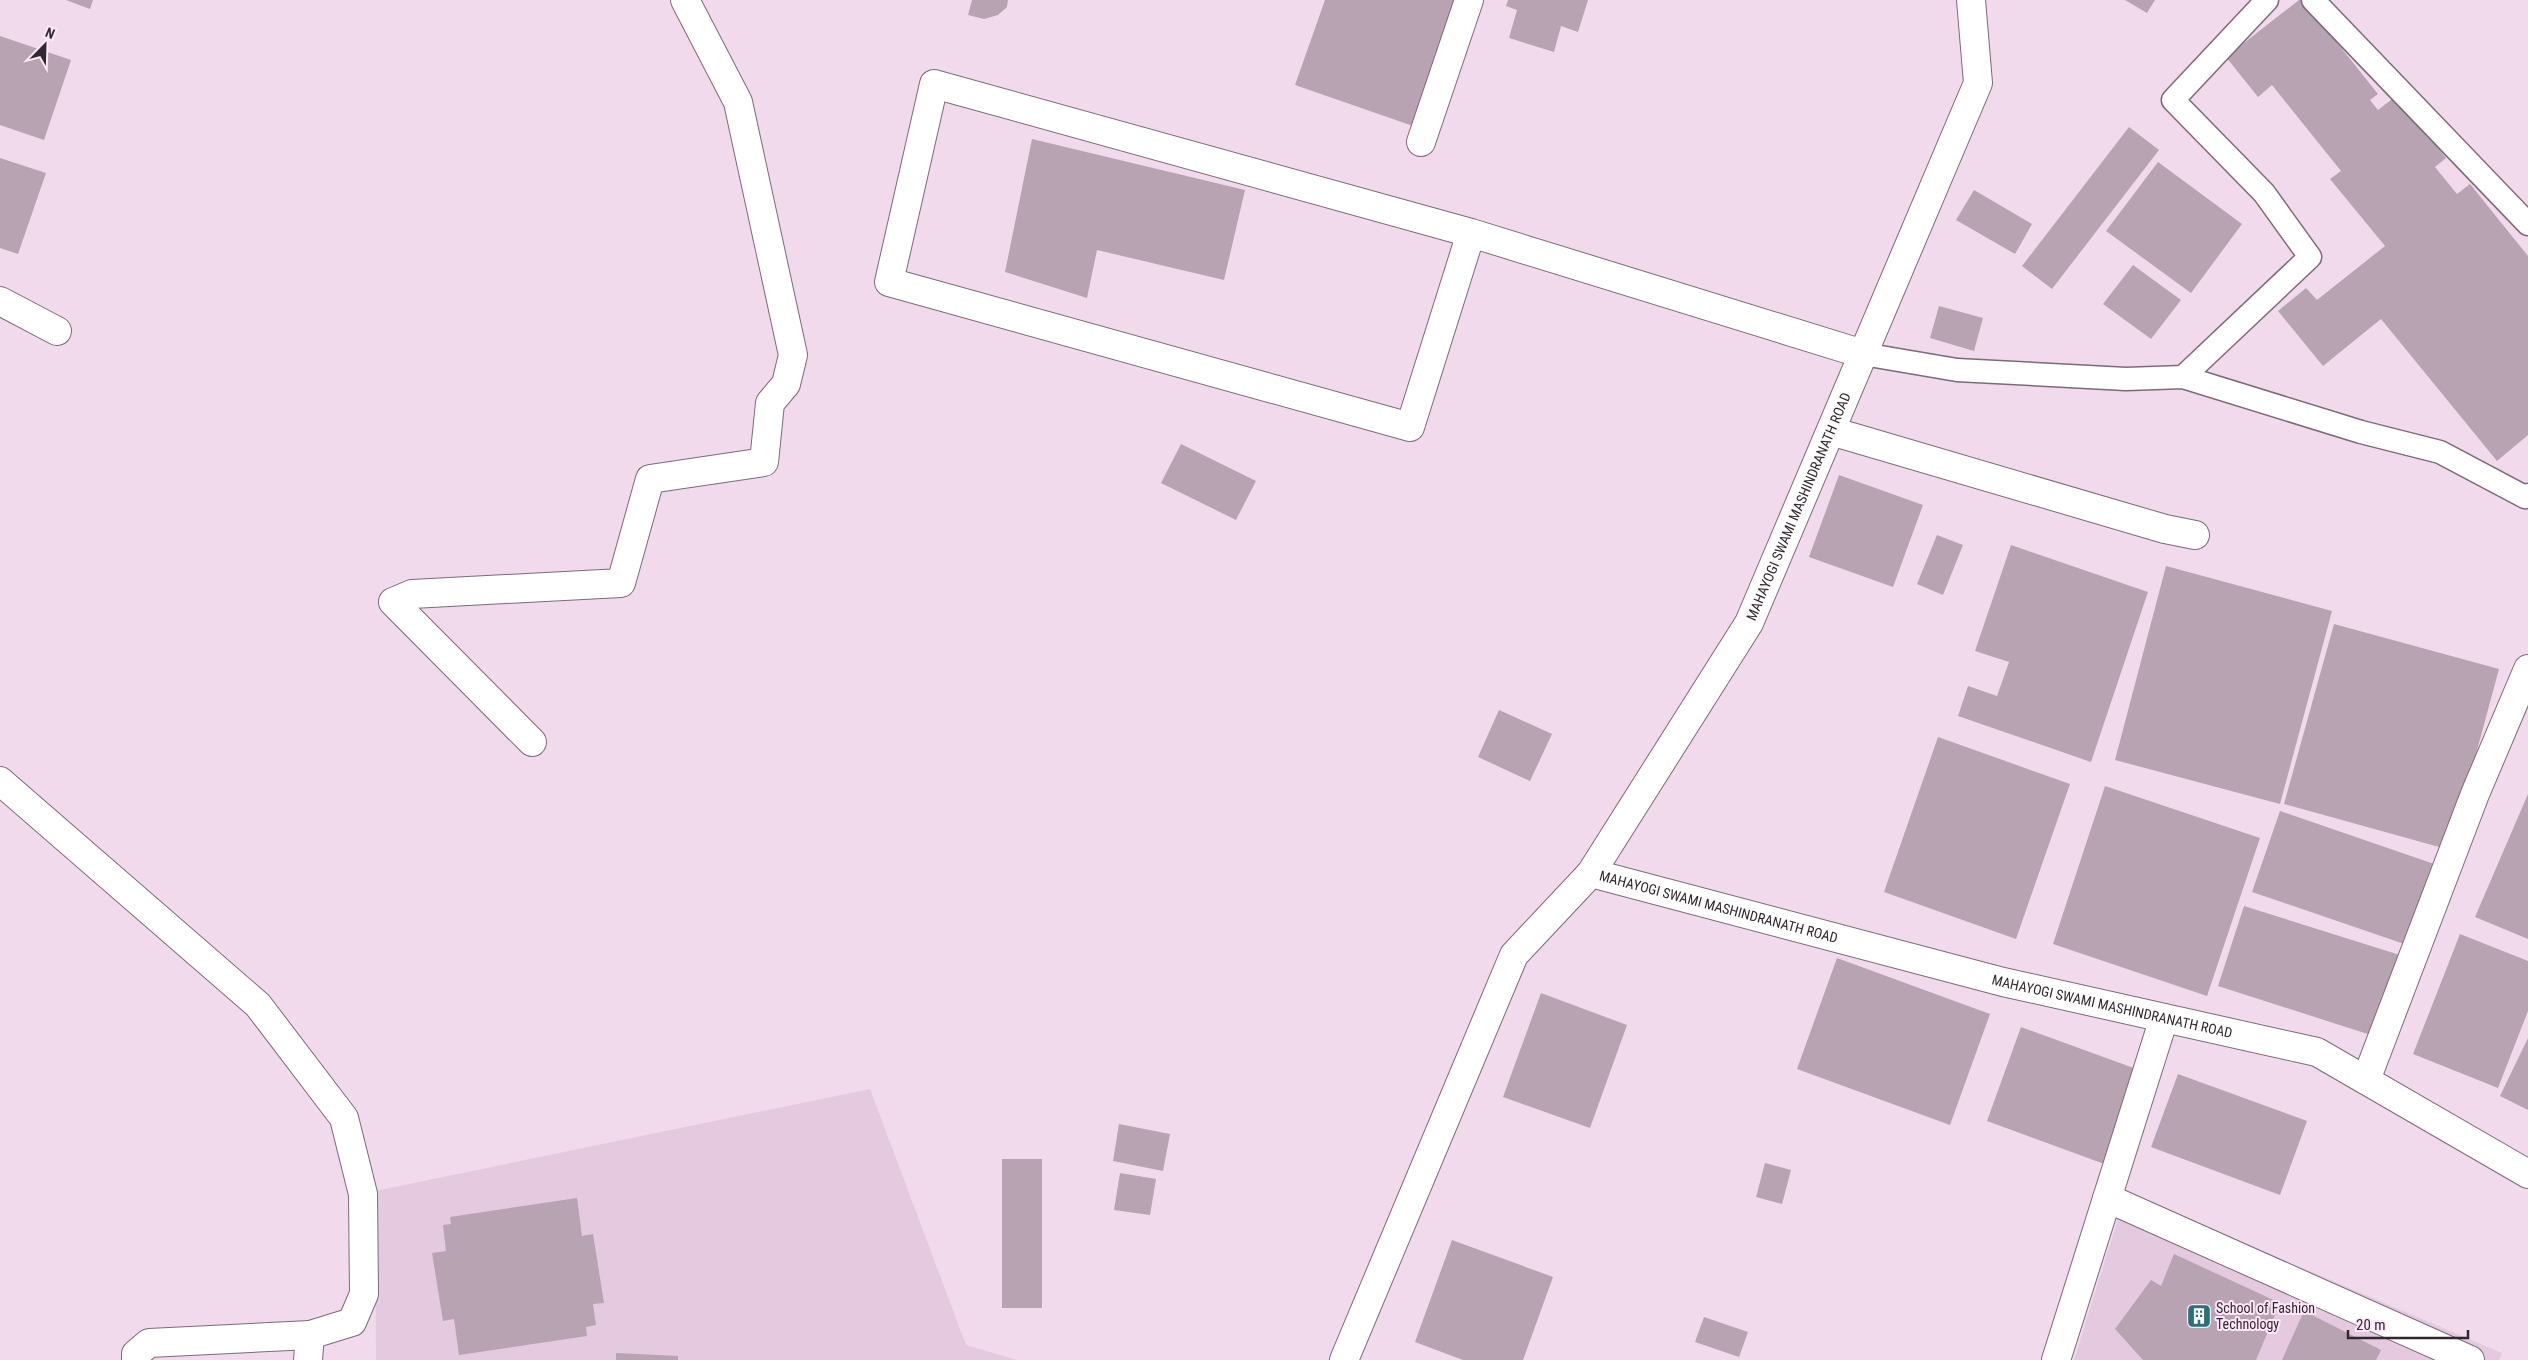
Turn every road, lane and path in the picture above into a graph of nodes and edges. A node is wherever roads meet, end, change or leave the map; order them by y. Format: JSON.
{"nodes":[{"id":1,"x":685,"y":0,"type":"edge"},
{"id":2,"x":1469,"y":0,"type":"edge"},
{"id":3,"x":1971,"y":0,"type":"edge"},
{"id":4,"x":2267,"y":0,"type":"edge"},
{"id":5,"x":2312,"y":0,"type":"edge"},
{"id":6,"x":1421,"y":142,"type":"dead end"},
{"id":7,"x":2528,"y":224,"type":"edge"},
{"id":8,"x":1471,"y":233,"type":"junction"},
{"id":9,"x":0,"y":301,"type":"edge"},
{"id":10,"x":57,"y":331,"type":"dead end"},
{"id":11,"x":1863,"y":354,"type":"junction"},
{"id":12,"x":2183,"y":377,"type":"junction"},
{"id":13,"x":1831,"y":431,"type":"junction"},
{"id":14,"x":2528,"y":495,"type":"edge"},
{"id":15,"x":2195,"y":535,"type":"dead end"},
{"id":16,"x":2528,"y":669,"type":"edge"},
{"id":17,"x":532,"y":742,"type":"dead end"},
{"id":18,"x":0,"y":781,"type":"edge"},
{"id":19,"x":1591,"y":873,"type":"junction"},
{"id":20,"x":2164,"y":1018,"type":"junction"},
{"id":21,"x":2366,"y":1080,"type":"junction"},
{"id":22,"x":2528,"y":1174,"type":"edge"},
{"id":23,"x":2107,"y":1198,"type":"junction"},
{"id":24,"x":309,"y":1347,"type":"edge"},
{"id":25,"x":136,"y":1360,"type":"edge"},
{"id":26,"x":1344,"y":1360,"type":"edge"},
{"id":27,"x":2056,"y":1360,"type":"edge"},
{"id":28,"x":2470,"y":1360,"type":"edge"}],
"edges":[{"from":1,"to":17,"type":"street"},
{"from":2,"to":6,"type":"street"},
{"from":3,"to":11,"type":"street","name":"MAHAYOGI SWAMI MASHINDRANATH ROAD"},
{"from":4,"to":12,"type":"lane"},
{"from":5,"to":7,"type":"lane"},
{"from":8,"to":8,"type":"street"},
{"from":8,"to":11,"type":"street"},
{"from":9,"to":10,"type":"street"},
{"from":11,"to":12,"type":"lane"},
{"from":11,"to":13,"type":"street","name":"MAHAYOGI SWAMI MASHINDRANATH ROAD"},
{"from":12,"to":14,"type":"lane"},
{"from":13,"to":15,"type":"street"},
{"from":13,"to":19,"type":"street","name":"MAHAYOGI SWAMI MASHINDRANATH ROAD"},
{"from":16,"to":21,"type":"street"},
{"from":18,"to":24,"type":"street"},
{"from":19,"to":20,"type":"street","name":"MAHAYOGI SWAMI MASHINDRANATH ROAD"},
{"from":19,"to":26,"type":"street"},
{"from":20,"to":21,"type":"street","name":"MAHAYOGI SWAMI MASHINDRANATH ROAD"},
{"from":20,"to":23,"type":"street"},
{"from":21,"to":22,"type":"street","name":"MAHAYOGI SWAMI MASHINDRANATH ROAD"},
{"from":23,"to":27,"type":"street"},
{"from":23,"to":28,"type":"street"},
{"from":24,"to":25,"type":"street"}]}
